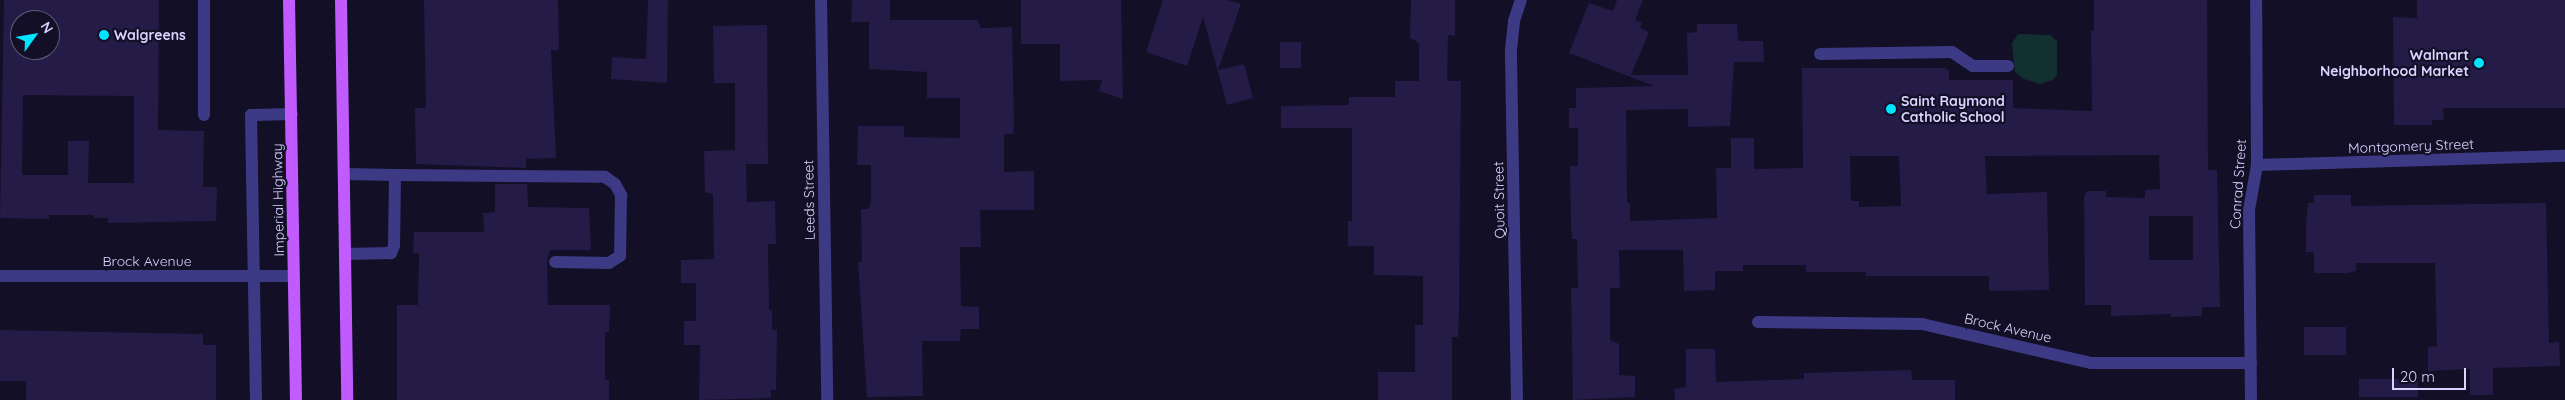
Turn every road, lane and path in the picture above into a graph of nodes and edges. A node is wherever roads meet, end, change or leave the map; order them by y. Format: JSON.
{"nodes":[{"id":1,"x":204,"y":0,"type":"edge"},
{"id":2,"x":289,"y":0,"type":"edge"},
{"id":3,"x":341,"y":0,"type":"edge"},
{"id":4,"x":821,"y":0,"type":"edge"},
{"id":5,"x":1521,"y":0,"type":"edge"},
{"id":6,"x":2256,"y":0,"type":"edge"},
{"id":7,"x":1820,"y":54,"type":"dead end"},
{"id":8,"x":2008,"y":66,"type":"dead end"},
{"id":9,"x":292,"y":114,"type":"junction"},
{"id":10,"x":204,"y":115,"type":"dead end"},
{"id":11,"x":2565,"y":156,"type":"edge"},
{"id":12,"x":2257,"y":166,"type":"junction"},
{"id":13,"x":344,"y":174,"type":"junction"},
{"id":14,"x":395,"y":175,"type":"junction"},
{"id":15,"x":345,"y":254,"type":"junction"},
{"id":16,"x":555,"y":262,"type":"dead end"},
{"id":17,"x":0,"y":276,"type":"edge"},
{"id":18,"x":254,"y":276,"type":"junction"},
{"id":19,"x":294,"y":276,"type":"junction"},
{"id":20,"x":1758,"y":322,"type":"dead end"},
{"id":21,"x":2251,"y":363,"type":"junction"},
{"id":22,"x":256,"y":400,"type":"edge"},
{"id":23,"x":296,"y":400,"type":"edge"},
{"id":24,"x":347,"y":400,"type":"edge"},
{"id":25,"x":827,"y":400,"type":"edge"},
{"id":26,"x":1517,"y":400,"type":"edge"},
{"id":27,"x":2251,"y":400,"type":"edge"}],
"edges":[{"from":1,"to":10,"type":"street"},
{"from":2,"to":9,"type":"main road","name":"Imperial Highway"},
{"from":3,"to":13,"type":"main road"},
{"from":4,"to":25,"type":"street","name":"Leeds Street"},
{"from":5,"to":26,"type":"street","name":"Quoit Street"},
{"from":6,"to":12,"type":"street","name":"Conrad Street"},
{"from":7,"to":8,"type":"street"},
{"from":9,"to":18,"type":"street","name":"Imperial Highway"},
{"from":9,"to":19,"type":"main road","name":"Imperial Highway"},
{"from":11,"to":12,"type":"street","name":"Montgomery Street"},
{"from":12,"to":21,"type":"street","name":"Conrad Street"},
{"from":13,"to":14,"type":"street"},
{"from":13,"to":15,"type":"main road"},
{"from":14,"to":15,"type":"street"},
{"from":14,"to":16,"type":"street"},
{"from":15,"to":24,"type":"main road"},
{"from":17,"to":18,"type":"street","name":"Brock Avenue"},
{"from":18,"to":19,"type":"street","name":"Brock Avenue"},
{"from":18,"to":22,"type":"street","name":"Imperial Highway"},
{"from":19,"to":23,"type":"main road","name":"Imperial Highway"},
{"from":20,"to":21,"type":"street","name":"Brock Avenue"},
{"from":21,"to":27,"type":"street","name":"Conrad Street"}]}
